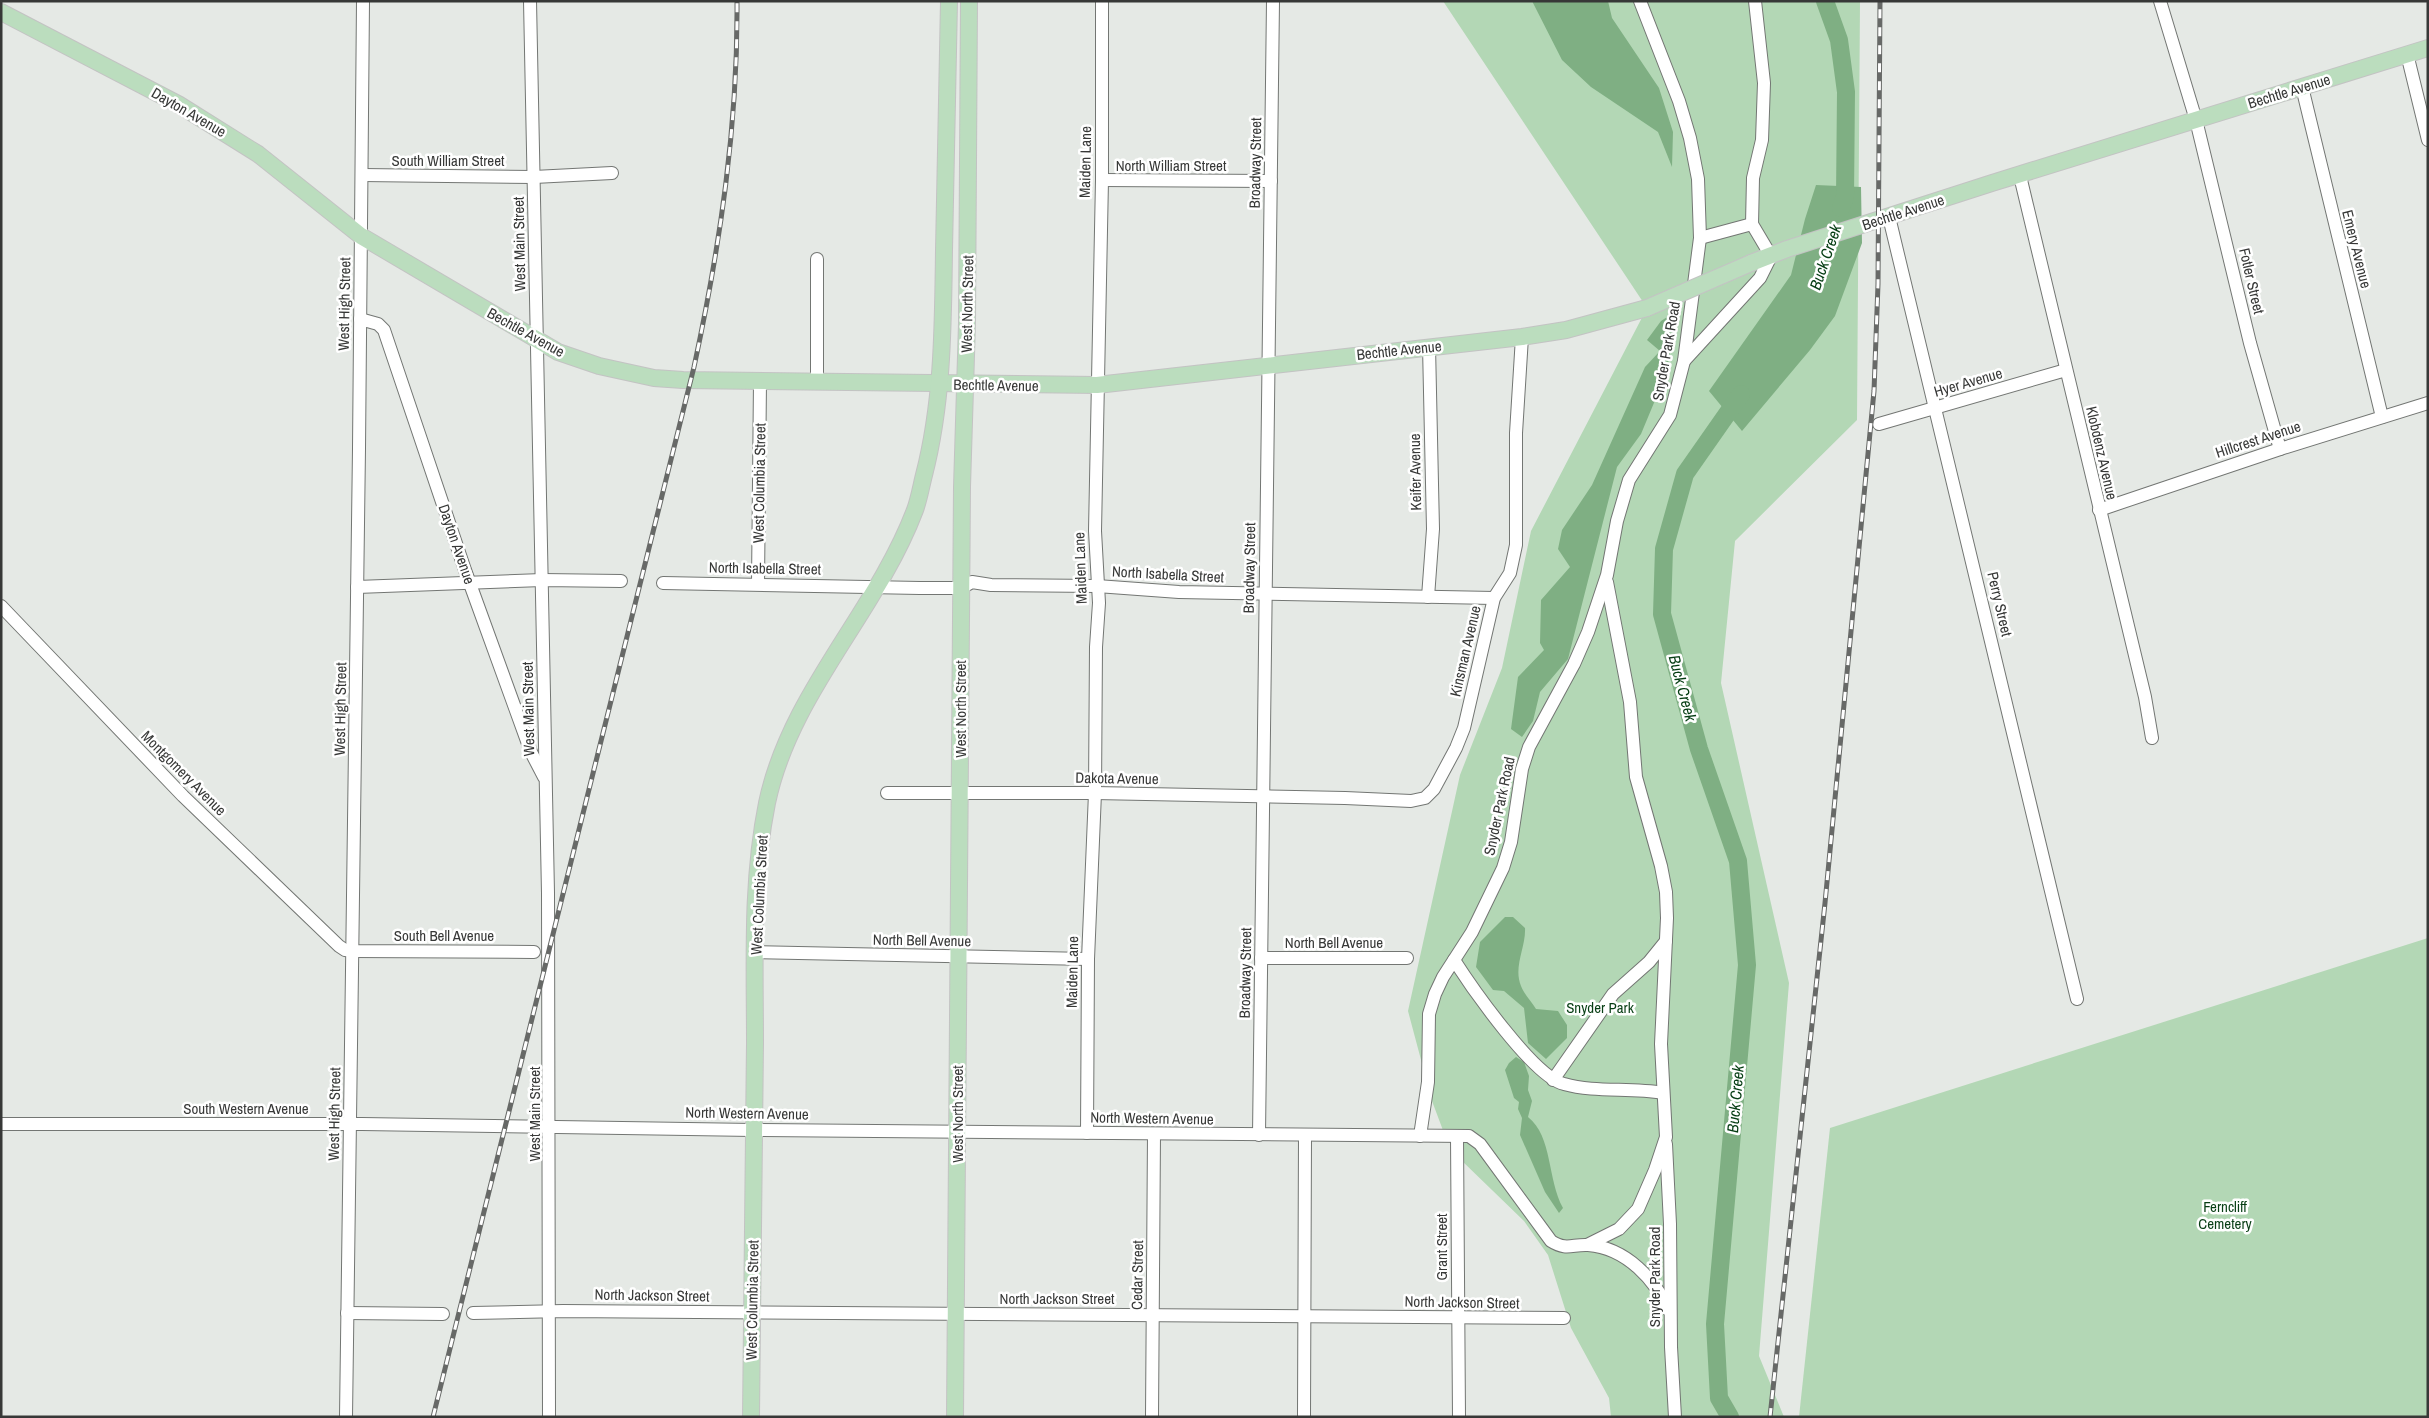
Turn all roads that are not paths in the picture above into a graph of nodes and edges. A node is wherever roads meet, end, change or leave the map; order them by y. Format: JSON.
{"nodes":[{"id":1,"x":2,"y":1,"type":"edge"},
{"id":2,"x":363,"y":1,"type":"edge"},
{"id":3,"x":530,"y":1,"type":"edge"},
{"id":4,"x":949,"y":1,"type":"edge"},
{"id":5,"x":970,"y":1,"type":"edge"},
{"id":6,"x":1102,"y":1,"type":"edge"},
{"id":7,"x":1273,"y":1,"type":"edge"},
{"id":8,"x":1640,"y":1,"type":"edge"},
{"id":9,"x":1755,"y":1,"type":"edge"},
{"id":10,"x":2160,"y":1,"type":"edge"},
{"id":11,"x":2,"y":12,"type":"edge"},
{"id":12,"x":2428,"y":48,"type":"edge"},
{"id":13,"x":2408,"y":54,"type":"junction"},
{"id":14,"x":2302,"y":88,"type":"junction"},
{"id":15,"x":2196,"y":120,"type":"junction"},
{"id":16,"x":2428,"y":140,"type":"edge"},
{"id":17,"x":612,"y":173,"type":"dead end"},
{"id":18,"x":362,"y":175,"type":"junction"},
{"id":19,"x":534,"y":176,"type":"junction"},
{"id":20,"x":2020,"y":176,"type":"junction"},
{"id":21,"x":1102,"y":180,"type":"junction"},
{"id":22,"x":1271,"y":181,"type":"junction"},
{"id":23,"x":1889,"y":217,"type":"junction"},
{"id":24,"x":1752,"y":224,"type":"junction"},
{"id":25,"x":362,"y":236,"type":"junction"},
{"id":26,"x":1700,"y":238,"type":"junction"},
{"id":27,"x":1771,"y":256,"type":"junction"},
{"id":28,"x":817,"y":259,"type":"dead end"},
{"id":29,"x":360,"y":319,"type":"junction"},
{"id":30,"x":1522,"y":337,"type":"junction"},
{"id":31,"x":538,"y":340,"type":"junction"},
{"id":32,"x":1430,"y":346,"type":"junction"},
{"id":33,"x":1684,"y":361,"type":"junction"},
{"id":34,"x":1267,"y":365,"type":"junction"},
{"id":35,"x":2066,"y":370,"type":"junction"},
{"id":36,"x":760,"y":381,"type":"junction"},
{"id":37,"x":817,"y":382,"type":"junction"},
{"id":38,"x":940,"y":384,"type":"junction"},
{"id":39,"x":966,"y":385,"type":"junction"},
{"id":40,"x":1097,"y":385,"type":"junction"},
{"id":41,"x":2428,"y":403,"type":"edge"},
{"id":42,"x":1936,"y":408,"type":"junction"},
{"id":43,"x":2382,"y":417,"type":"junction"},
{"id":44,"x":1880,"y":424,"type":"dead end"},
{"id":45,"x":2280,"y":449,"type":"junction"},
{"id":46,"x":2099,"y":510,"type":"junction"},
{"id":47,"x":1607,"y":575,"type":"junction"},
{"id":48,"x":542,"y":580,"type":"junction"},
{"id":49,"x":621,"y":581,"type":"dead end"},
{"id":50,"x":663,"y":582,"type":"dead end"},
{"id":51,"x":470,"y":583,"type":"junction"},
{"id":52,"x":758,"y":584,"type":"junction"},
{"id":53,"x":1097,"y":586,"type":"junction"},
{"id":54,"x":357,"y":587,"type":"junction"},
{"id":55,"x":876,"y":587,"type":"junction"},
{"id":56,"x":961,"y":588,"type":"junction"},
{"id":57,"x":1265,"y":594,"type":"junction"},
{"id":58,"x":1428,"y":597,"type":"junction"},
{"id":59,"x":1494,"y":598,"type":"junction"},
{"id":60,"x":1,"y":606,"type":"edge"},
{"id":61,"x":2152,"y":738,"type":"dead end"},
{"id":62,"x":546,"y":781,"type":"junction"},
{"id":63,"x":887,"y":793,"type":"dead end"},
{"id":64,"x":960,"y":793,"type":"junction"},
{"id":65,"x":1095,"y":793,"type":"junction"},
{"id":66,"x":1263,"y":796,"type":"junction"},
{"id":67,"x":1345,"y":798,"type":"joint"},
{"id":68,"x":1666,"y":941,"type":"junction"},
{"id":69,"x":353,"y":951,"type":"junction"},
{"id":70,"x":534,"y":952,"type":"dead end"},
{"id":71,"x":755,"y":952,"type":"junction"},
{"id":72,"x":958,"y":956,"type":"junction"},
{"id":73,"x":1261,"y":958,"type":"junction"},
{"id":74,"x":1406,"y":958,"type":"dead end"},
{"id":75,"x":1088,"y":959,"type":"junction"},
{"id":76,"x":1454,"y":960,"type":"junction"},
{"id":77,"x":2076,"y":999,"type":"dead end"},
{"id":78,"x":1553,"y":1080,"type":"junction"},
{"id":79,"x":1663,"y":1093,"type":"junction"},
{"id":80,"x":1,"y":1124,"type":"edge"},
{"id":81,"x":351,"y":1124,"type":"junction"},
{"id":82,"x":550,"y":1127,"type":"junction"},
{"id":83,"x":753,"y":1130,"type":"junction"},
{"id":84,"x":957,"y":1131,"type":"junction"},
{"id":85,"x":1086,"y":1133,"type":"junction"},
{"id":86,"x":1154,"y":1134,"type":"junction"},
{"id":87,"x":1260,"y":1135,"type":"junction"},
{"id":88,"x":1305,"y":1135,"type":"junction"},
{"id":89,"x":1420,"y":1136,"type":"junction"},
{"id":90,"x":1457,"y":1137,"type":"junction"},
{"id":91,"x":1666,"y":1137,"type":"junction"},
{"id":92,"x":1587,"y":1244,"type":"junction"},
{"id":93,"x":550,"y":1311,"type":"junction"},
{"id":94,"x":752,"y":1312,"type":"junction"},
{"id":95,"x":1670,"y":1312,"type":"junction"},
{"id":96,"x":348,"y":1313,"type":"junction"},
{"id":97,"x":473,"y":1313,"type":"dead end"},
{"id":98,"x":956,"y":1313,"type":"junction"},
{"id":99,"x":443,"y":1314,"type":"dead end"},
{"id":100,"x":1153,"y":1315,"type":"junction"},
{"id":101,"x":1305,"y":1316,"type":"junction"},
{"id":102,"x":1458,"y":1317,"type":"junction"},
{"id":103,"x":1564,"y":1318,"type":"dead end"},
{"id":104,"x":346,"y":1417,"type":"edge"},
{"id":105,"x":549,"y":1417,"type":"edge"},
{"id":106,"x":751,"y":1417,"type":"edge"},
{"id":107,"x":955,"y":1417,"type":"edge"},
{"id":108,"x":1152,"y":1417,"type":"edge"},
{"id":109,"x":1304,"y":1417,"type":"edge"},
{"id":110,"x":1458,"y":1417,"type":"edge"},
{"id":111,"x":1676,"y":1417,"type":"edge"}],
"edges":[{"from":1,"to":11,"type":"street"},
{"from":2,"to":18,"type":"street","name":"West High Street"},
{"from":3,"to":19,"type":"street","name":"West Main Street"},
{"from":4,"to":38,"type":"main road","name":"West North Street"},
{"from":5,"to":39,"type":"main road","name":"West North Street"},
{"from":6,"to":21,"type":"street","name":"Maiden Lane"},
{"from":7,"to":22,"type":"street","name":"Broadway Street"},
{"from":8,"to":26,"type":"street","name":"Snyder Park Road"},
{"from":9,"to":24,"type":"street"},
{"from":10,"to":15,"type":"street","name":"Fotler Street"},
{"from":11,"to":25,"type":"main road","name":"Dayton Avenue"},
{"from":12,"to":13,"type":"main road","name":"Bechtle Avenue"},
{"from":13,"to":14,"type":"main road","name":"Bechtle Avenue"},
{"from":13,"to":16,"type":"street"},
{"from":14,"to":15,"type":"main road","name":"Bechtle Avenue"},
{"from":14,"to":43,"type":"street","name":"Emery Avenue"},
{"from":15,"to":20,"type":"main road","name":"Bechtle Avenue"},
{"from":15,"to":45,"type":"street","name":"Fotler Street"},
{"from":17,"to":19,"type":"street"},
{"from":18,"to":19,"type":"street","name":"South William Street"},
{"from":18,"to":25,"type":"street","name":"West High Street"},
{"from":19,"to":31,"type":"street","name":"West Main Street"},
{"from":20,"to":23,"type":"main road","name":"Bechtle Avenue"},
{"from":20,"to":35,"type":"street","name":"Klobdenz Avenue"},
{"from":21,"to":22,"type":"street","name":"North William Street"},
{"from":21,"to":40,"type":"street","name":"Maiden Lane"},
{"from":22,"to":34,"type":"street","name":"Broadway Street"},
{"from":23,"to":27,"type":"main road","name":"Bechtle Avenue"},
{"from":23,"to":42,"type":"street","name":"Perry Street"},
{"from":24,"to":26,"type":"street"},
{"from":24,"to":27,"type":"street"},
{"from":25,"to":29,"type":"street","name":"West High Street"},
{"from":25,"to":31,"type":"main road","name":"Bechtle Avenue"},
{"from":26,"to":33,"type":"street","name":"Snyder Park Road"},
{"from":27,"to":30,"type":"main road","name":"Bechtle Avenue","bridge":true},
{"from":27,"to":33,"type":"street"},
{"from":28,"to":37,"type":"street"},
{"from":29,"to":51,"type":"street","name":"Dayton Avenue"},
{"from":29,"to":54,"type":"street","name":"West High Street"},
{"from":30,"to":32,"type":"main road","name":"Bechtle Avenue"},
{"from":30,"to":59,"type":"street","name":"Kinsman Avenue"},
{"from":31,"to":36,"type":"main road","name":"Bechtle Avenue"},
{"from":31,"to":48,"type":"street","name":"West Main Street"},
{"from":32,"to":34,"type":"main road","name":"Bechtle Avenue"},
{"from":32,"to":58,"type":"street","name":"Keifer Avenue"},
{"from":33,"to":47,"type":"street","name":"Snyder Park Road"},
{"from":34,"to":40,"type":"main road","name":"Bechtle Avenue"},
{"from":34,"to":57,"type":"street","name":"Broadway Street"},
{"from":35,"to":42,"type":"street","name":"Hyer Avenue"},
{"from":35,"to":46,"type":"street","name":"Klobdenz Avenue"},
{"from":36,"to":37,"type":"main road","name":"Bechtle Avenue"},
{"from":36,"to":52,"type":"street","name":"West Columbia Street"},
{"from":37,"to":38,"type":"main road","name":"Bechtle Avenue"},
{"from":38,"to":39,"type":"main road","name":"Bechtle Avenue"},
{"from":38,"to":55,"type":"main road","name":"West Columbia Street"},
{"from":39,"to":40,"type":"main road","name":"Bechtle Avenue"},
{"from":39,"to":56,"type":"main road","name":"West North Street"},
{"from":40,"to":53,"type":"street","name":"Maiden Lane"},
{"from":41,"to":43,"type":"street","name":"Hillcrest Avenue"},
{"from":42,"to":44,"type":"street","name":"Hyer Avenue"},
{"from":42,"to":77,"type":"street","name":"Perry Street"},
{"from":43,"to":45,"type":"street","name":"Hillcrest Avenue"},
{"from":45,"to":46,"type":"street","name":"Hillcrest Avenue"},
{"from":46,"to":61,"type":"street","name":"Klobdenz Avenue"},
{"from":47,"to":68,"type":"street","name":"Snyder Park Road"},
{"from":47,"to":76,"type":"street","name":"Snyder Park Road"},
{"from":48,"to":49,"type":"street"},
{"from":48,"to":51,"type":"street"},
{"from":48,"to":62,"type":"street","name":"West Main Street"},
{"from":50,"to":52,"type":"street","name":"North Isabella Street"},
{"from":51,"to":54,"type":"street"},
{"from":51,"to":62,"type":"street","name":"Dayton Avenue"},
{"from":52,"to":55,"type":"street","name":"North Isabella Street"},
{"from":53,"to":56,"type":"street","name":"North Isabella Street"},
{"from":53,"to":57,"type":"street","name":"North Isabella Street"},
{"from":53,"to":65,"type":"street","name":"Maiden Lane"},
{"from":54,"to":69,"type":"street","name":"West High Street"},
{"from":55,"to":56,"type":"street","name":"North Isabella Street"},
{"from":55,"to":71,"type":"main road","name":"West Columbia Street"},
{"from":56,"to":64,"type":"main road","name":"West North Street"},
{"from":57,"to":58,"type":"street","name":"North Isabella Street"},
{"from":57,"to":66,"type":"street","name":"Broadway Street"},
{"from":58,"to":59,"type":"street","name":"North Isabella Street"},
{"from":59,"to":67,"type":"street","name":"Kinsman Avenue"},
{"from":60,"to":69,"type":"street","name":"Montgomery Avenue"},
{"from":62,"to":82,"type":"street","name":"West Main Street"},
{"from":63,"to":64,"type":"street","name":"Dakota Avenue"},
{"from":64,"to":65,"type":"street","name":"Dakota Avenue"},
{"from":64,"to":72,"type":"main road","name":"West North Street"},
{"from":65,"to":66,"type":"street","name":"Dakota Avenue"},
{"from":65,"to":75,"type":"street","name":"Maiden Lane"},
{"from":66,"to":67,"type":"street","name":"Dakota Avenue"},
{"from":66,"to":73,"type":"street","name":"Broadway Street"},
{"from":68,"to":78,"type":"street"},
{"from":68,"to":79,"type":"street","name":"Snyder Park Road"},
{"from":69,"to":70,"type":"street","name":"South Bell Avenue"},
{"from":69,"to":81,"type":"street","name":"West High Street"},
{"from":71,"to":72,"type":"street","name":"North Bell Avenue"},
{"from":71,"to":83,"type":"main road","name":"West Columbia Street"},
{"from":72,"to":75,"type":"street","name":"North Bell Avenue"},
{"from":72,"to":84,"type":"main road","name":"West North Street"},
{"from":73,"to":74,"type":"street","name":"North Bell Avenue"},
{"from":73,"to":87,"type":"street","name":"Broadway Street"},
{"from":75,"to":85,"type":"street","name":"Maiden Lane"},
{"from":76,"to":78,"type":"street"},
{"from":76,"to":89,"type":"street","name":"Snyder Park Road"},
{"from":78,"to":79,"type":"street"},
{"from":79,"to":91,"type":"street","name":"Snyder Park Road"},
{"from":80,"to":81,"type":"street","name":"South Western Avenue"},
{"from":81,"to":82,"type":"street","name":"South Western Avenue"},
{"from":81,"to":96,"type":"street","name":"West High Street"},
{"from":82,"to":83,"type":"street","name":"North Western Avenue"},
{"from":82,"to":93,"type":"street","name":"West Main Street"},
{"from":83,"to":84,"type":"street","name":"North Western Avenue"},
{"from":83,"to":94,"type":"main road","name":"West Columbia Street"},
{"from":84,"to":85,"type":"street","name":"North Western Avenue"},
{"from":84,"to":98,"type":"main road","name":"West North Street"},
{"from":85,"to":86,"type":"street","name":"North Western Avenue"},
{"from":86,"to":87,"type":"street","name":"North Western Avenue"},
{"from":86,"to":100,"type":"street","name":"Cedar Street"},
{"from":87,"to":88,"type":"street","name":"North Western Avenue"},
{"from":88,"to":89,"type":"street","name":"North Western Avenue"},
{"from":88,"to":101,"type":"street"},
{"from":89,"to":90,"type":"street","name":"North Western Avenue"},
{"from":90,"to":92,"type":"street","name":"North Western Avenue"},
{"from":90,"to":102,"type":"street","name":"Grant Street"},
{"from":91,"to":92,"type":"street","name":"Snyder Park Road"},
{"from":91,"to":95,"type":"street","name":"Snyder Park Road"},
{"from":92,"to":95,"type":"street","name":"North Western Avenue"},
{"from":93,"to":94,"type":"street","name":"North Jackson Street"},
{"from":93,"to":97,"type":"street","name":"North Jackson Street"},
{"from":93,"to":105,"type":"street","name":"West Main Street"},
{"from":94,"to":98,"type":"street","name":"North Jackson Street"},
{"from":94,"to":106,"type":"main road","name":"West Columbia Street"},
{"from":95,"to":111,"type":"street","name":"Snyder Park Road"},
{"from":96,"to":99,"type":"street"},
{"from":96,"to":104,"type":"street","name":"West High Street"},
{"from":98,"to":100,"type":"street","name":"North Jackson Street"},
{"from":98,"to":107,"type":"main road","name":"West North Street"},
{"from":100,"to":101,"type":"street","name":"North Jackson Street"},
{"from":100,"to":108,"type":"street","name":"Cedar Street"},
{"from":101,"to":102,"type":"street","name":"North Jackson Street"},
{"from":101,"to":109,"type":"street"},
{"from":102,"to":103,"type":"street","name":"North Jackson Street"},
{"from":102,"to":110,"type":"street","name":"Grant Street"}]}
